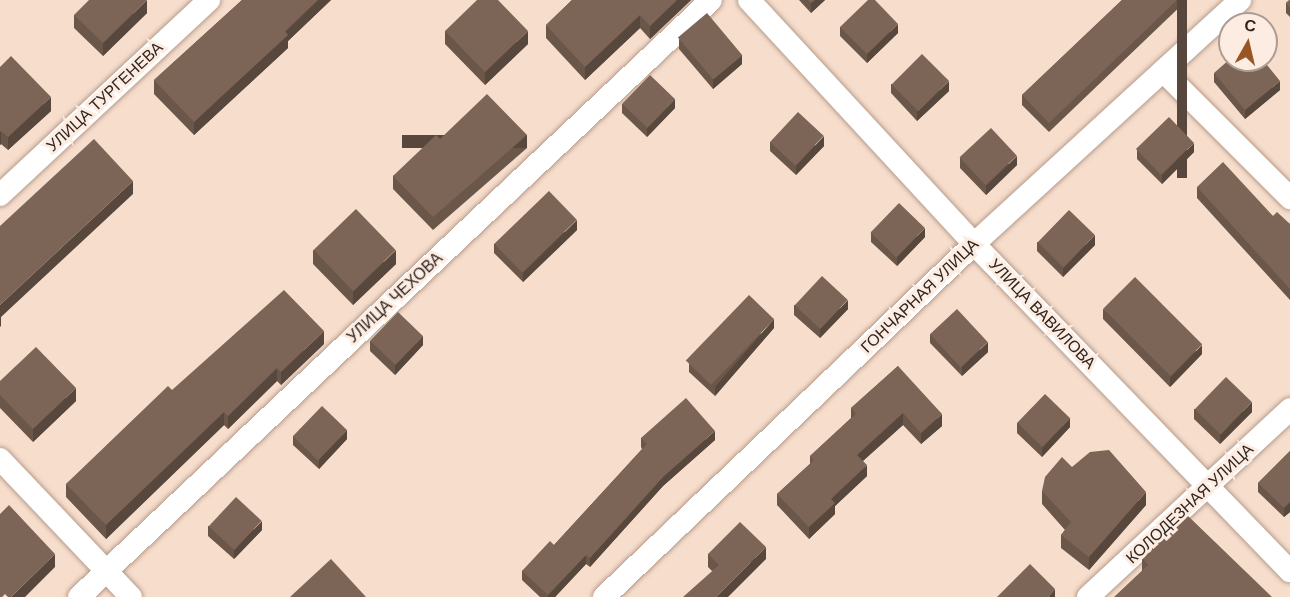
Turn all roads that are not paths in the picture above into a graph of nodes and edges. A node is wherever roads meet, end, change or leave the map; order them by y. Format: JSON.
{"nodes":[{"id":1,"x":209,"y":0,"type":"edge"},
{"id":2,"x":711,"y":0,"type":"edge"},
{"id":3,"x":749,"y":0,"type":"edge"},
{"id":4,"x":1240,"y":0,"type":"edge"},
{"id":5,"x":1163,"y":70,"type":"junction"},
{"id":6,"x":0,"y":195,"type":"edge"},
{"id":7,"x":1290,"y":198,"type":"edge"},
{"id":8,"x":974,"y":244,"type":"junction"},
{"id":9,"x":1290,"y":409,"type":"edge"},
{"id":10,"x":0,"y":459,"type":"edge"},
{"id":11,"x":1210,"y":486,"type":"junction"},
{"id":12,"x":106,"y":571,"type":"junction"},
{"id":13,"x":1290,"y":571,"type":"edge"},
{"id":14,"x":79,"y":597,"type":"edge"},
{"id":15,"x":131,"y":597,"type":"edge"},
{"id":16,"x":604,"y":597,"type":"edge"},
{"id":17,"x":1088,"y":597,"type":"edge"}],
"edges":[{"from":1,"to":6,"type":"street","name":"УЛИЦА ТУРГЕНЕВА"},
{"from":2,"to":12,"type":"street","name":"УЛИЦА ЧЕХОВА"},
{"from":3,"to":8,"type":"street","name":"УЛИЦА ВАВИЛОВА"},
{"from":4,"to":5,"type":"street","name":"ГОНЧАРНАЯ УЛИЦА"},
{"from":5,"to":7,"type":"street"},
{"from":5,"to":8,"type":"street","name":"ГОНЧАРНАЯ УЛИЦА"},
{"from":8,"to":11,"type":"street","name":"УЛИЦА ВАВИЛОВА"},
{"from":8,"to":16,"type":"street","name":"ГОНЧАРНАЯ УЛИЦА"},
{"from":9,"to":11,"type":"street","name":"КОЛОДЕЗНАЯ УЛИЦА"},
{"from":10,"to":12,"type":"street"},
{"from":11,"to":13,"type":"street","name":"УЛИЦА ВАВИЛОВА"},
{"from":11,"to":17,"type":"street","name":"КОЛОДЕЗНАЯ УЛИЦА"},
{"from":12,"to":14,"type":"street","name":"УЛИЦА ЧЕХОВА"},
{"from":12,"to":15,"type":"street"}]}
